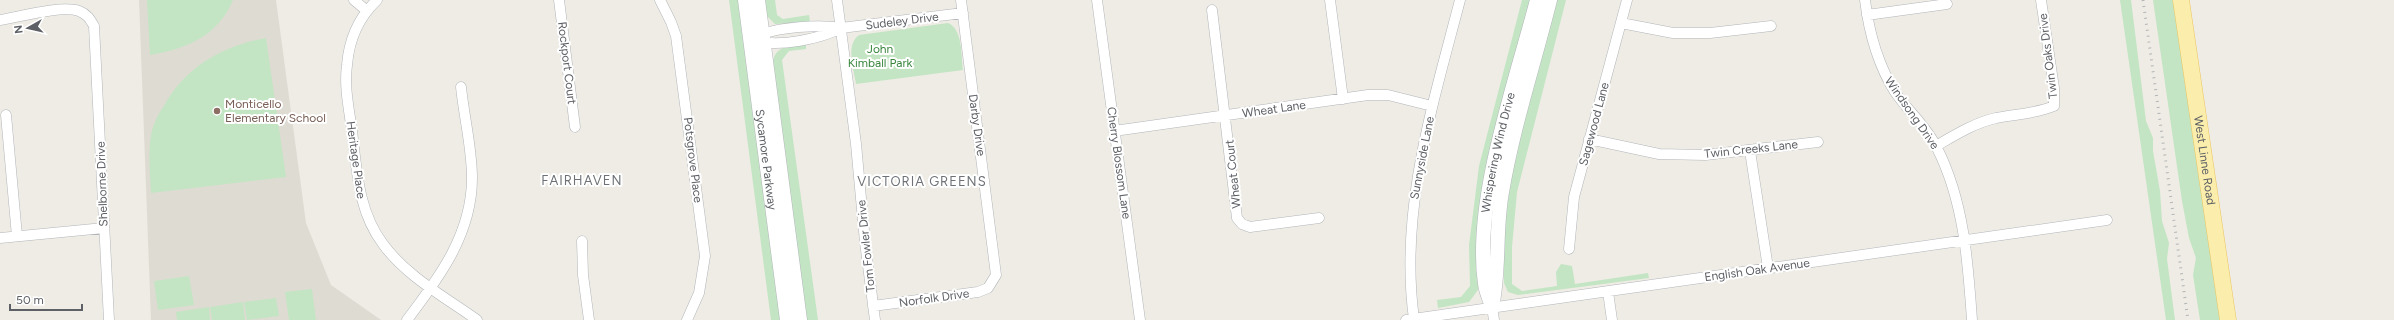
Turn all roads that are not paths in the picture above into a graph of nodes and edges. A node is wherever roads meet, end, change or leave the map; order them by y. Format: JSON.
{"nodes":[{"id":1,"x":354,"y":0,"type":"edge"},
{"id":2,"x":377,"y":0,"type":"edge"},
{"id":3,"x":559,"y":0,"type":"edge"},
{"id":4,"x":660,"y":0,"type":"edge"},
{"id":5,"x":745,"y":0,"type":"edge"},
{"id":6,"x":758,"y":0,"type":"edge"},
{"id":7,"x":837,"y":0,"type":"edge"},
{"id":8,"x":961,"y":0,"type":"edge"},
{"id":9,"x":1330,"y":0,"type":"edge"},
{"id":10,"x":1460,"y":0,"type":"edge"},
{"id":11,"x":1538,"y":0,"type":"edge"},
{"id":12,"x":1550,"y":0,"type":"edge"},
{"id":13,"x":1627,"y":0,"type":"edge"},
{"id":14,"x":1865,"y":0,"type":"edge"},
{"id":15,"x":2041,"y":0,"type":"edge"},
{"id":16,"x":2181,"y":0,"type":"edge"},
{"id":17,"x":1097,"y":3,"type":"edge"},
{"id":18,"x":1947,"y":4,"type":"dead end"},
{"id":19,"x":1212,"y":10,"type":"dead end"},
{"id":20,"x":367,"y":11,"type":"junction"},
{"id":21,"x":963,"y":13,"type":"junction"},
{"id":22,"x":1867,"y":15,"type":"junction"},
{"id":23,"x":0,"y":20,"type":"edge"},
{"id":24,"x":1621,"y":23,"type":"junction"},
{"id":25,"x":1771,"y":26,"type":"dead end"},
{"id":26,"x":841,"y":28,"type":"junction"},
{"id":27,"x":759,"y":39,"type":"junction"},
{"id":28,"x":461,"y":88,"type":"dead end"},
{"id":29,"x":1344,"y":99,"type":"junction"},
{"id":30,"x":1432,"y":106,"type":"junction"},
{"id":31,"x":6,"y":115,"type":"dead end"},
{"id":32,"x":1226,"y":116,"type":"junction"},
{"id":33,"x":576,"y":127,"type":"dead end"},
{"id":34,"x":1114,"y":131,"type":"junction"},
{"id":35,"x":1589,"y":139,"type":"junction"},
{"id":36,"x":1818,"y":142,"type":"dead end"},
{"id":37,"x":1936,"y":146,"type":"junction"},
{"id":38,"x":1750,"y":152,"type":"junction"},
{"id":39,"x":1319,"y":218,"type":"dead end"},
{"id":40,"x":2107,"y":220,"type":"dead end"},
{"id":41,"x":104,"y":228,"type":"junction"},
{"id":42,"x":17,"y":236,"type":"junction"},
{"id":43,"x":0,"y":238,"type":"edge"},
{"id":44,"x":1964,"y":240,"type":"junction"},
{"id":45,"x":582,"y":241,"type":"dead end"},
{"id":46,"x":1569,"y":249,"type":"dead end"},
{"id":47,"x":1768,"y":268,"type":"junction"},
{"id":48,"x":992,"y":284,"type":"joint"},
{"id":49,"x":431,"y":287,"type":"junction"},
{"id":50,"x":1608,"y":292,"type":"junction"},
{"id":51,"x":873,"y":306,"type":"junction"},
{"id":52,"x":1493,"y":314,"type":"edge"},
{"id":53,"x":1410,"y":319,"type":"edge"},
{"id":54,"x":109,"y":320,"type":"edge"},
{"id":55,"x":407,"y":320,"type":"edge"},
{"id":56,"x":477,"y":320,"type":"edge"},
{"id":57,"x":589,"y":320,"type":"edge"},
{"id":58,"x":687,"y":320,"type":"edge"},
{"id":59,"x":787,"y":320,"type":"edge"},
{"id":60,"x":800,"y":320,"type":"edge"},
{"id":61,"x":875,"y":320,"type":"edge"},
{"id":62,"x":1140,"y":320,"type":"edge"},
{"id":63,"x":1612,"y":320,"type":"edge"},
{"id":64,"x":1972,"y":320,"type":"edge"},
{"id":65,"x":2228,"y":320,"type":"edge"}],
"edges":[{"from":1,"to":20,"type":"street"},
{"from":2,"to":20,"type":"street","name":"Heritage Place"},
{"from":3,"to":33,"type":"street","name":"Rockport Court"},
{"from":4,"to":58,"type":"street","name":"Potsgrove Place"},
{"from":5,"to":27,"type":"main road","name":"Sycamore Parkway"},
{"from":6,"to":27,"type":"main road","name":"Sycamore Parkway"},
{"from":7,"to":26,"type":"street","name":"Tom Fowler Drive"},
{"from":8,"to":21,"type":"street","name":"Darby Drive"},
{"from":9,"to":29,"type":"street"},
{"from":10,"to":30,"type":"street","name":"Sunnyside Lane"},
{"from":11,"to":52,"type":"main road","name":"Whispering Wind Drive"},
{"from":12,"to":52,"type":"main road","name":"Whispering Wind Drive"},
{"from":13,"to":24,"type":"street","name":"Sagewood Lane"},
{"from":14,"to":22,"type":"street","name":"Windsong Drive"},
{"from":15,"to":37,"type":"street","name":"Twin Oaks Drive"},
{"from":16,"to":65,"type":"main road","name":"West Linne Road"},
{"from":17,"to":34,"type":"street","name":"Cherry Blossom Lane"},
{"from":18,"to":22,"type":"street"},
{"from":19,"to":32,"type":"street","name":"Wheat Court"},
{"from":20,"to":49,"type":"street","name":"Heritage Place"},
{"from":21,"to":26,"type":"street","name":"Sudeley Drive"},
{"from":21,"to":48,"type":"street","name":"Darby Drive"},
{"from":22,"to":37,"type":"street","name":"Windsong Drive"},
{"from":23,"to":41,"type":"street","name":"Shelborne Drive"},
{"from":24,"to":25,"type":"street"},
{"from":24,"to":35,"type":"street","name":"Sagewood Lane"},
{"from":26,"to":27,"type":"street","name":"Sudeley Drive"},
{"from":26,"to":51,"type":"street","name":"Tom Fowler Drive"},
{"from":27,"to":59,"type":"main road","name":"Sycamore Parkway"},
{"from":27,"to":60,"type":"main road","name":"Sycamore Parkway"},
{"from":28,"to":49,"type":"street"},
{"from":29,"to":30,"type":"street","name":"Wheat Lane"},
{"from":29,"to":32,"type":"street","name":"Wheat Lane"},
{"from":30,"to":53,"type":"street","name":"Sunnyside Lane"},
{"from":31,"to":42,"type":"street"},
{"from":32,"to":34,"type":"street","name":"Wheat Lane"},
{"from":32,"to":39,"type":"street","name":"Wheat Court"},
{"from":34,"to":62,"type":"street","name":"Cherry Blossom Lane"},
{"from":35,"to":38,"type":"street","name":"Twin Creeks Lane"},
{"from":35,"to":46,"type":"street","name":"Sagewood Lane"},
{"from":36,"to":38,"type":"street","name":"Twin Creeks Lane"},
{"from":37,"to":44,"type":"street","name":"Windsong Drive"},
{"from":38,"to":47,"type":"street"},
{"from":40,"to":44,"type":"street","name":"English Oak Avenue"},
{"from":41,"to":42,"type":"street"},
{"from":41,"to":54,"type":"street","name":"Shelborne Drive"},
{"from":42,"to":43,"type":"street"},
{"from":44,"to":47,"type":"street","name":"English Oak Avenue"},
{"from":44,"to":64,"type":"street","name":"Windsong Drive"},
{"from":45,"to":57,"type":"street"},
{"from":47,"to":50,"type":"street","name":"English Oak Avenue"},
{"from":48,"to":51,"type":"street","name":"Norfolk Drive"},
{"from":49,"to":55,"type":"street"},
{"from":49,"to":56,"type":"street","name":"Heritage Place"},
{"from":50,"to":52,"type":"street","name":"English Oak Avenue"},
{"from":50,"to":63,"type":"street"},
{"from":51,"to":61,"type":"street","name":"Tom Fowler Drive"},
{"from":52,"to":53,"type":"street","name":"English Oak Avenue"}]}
